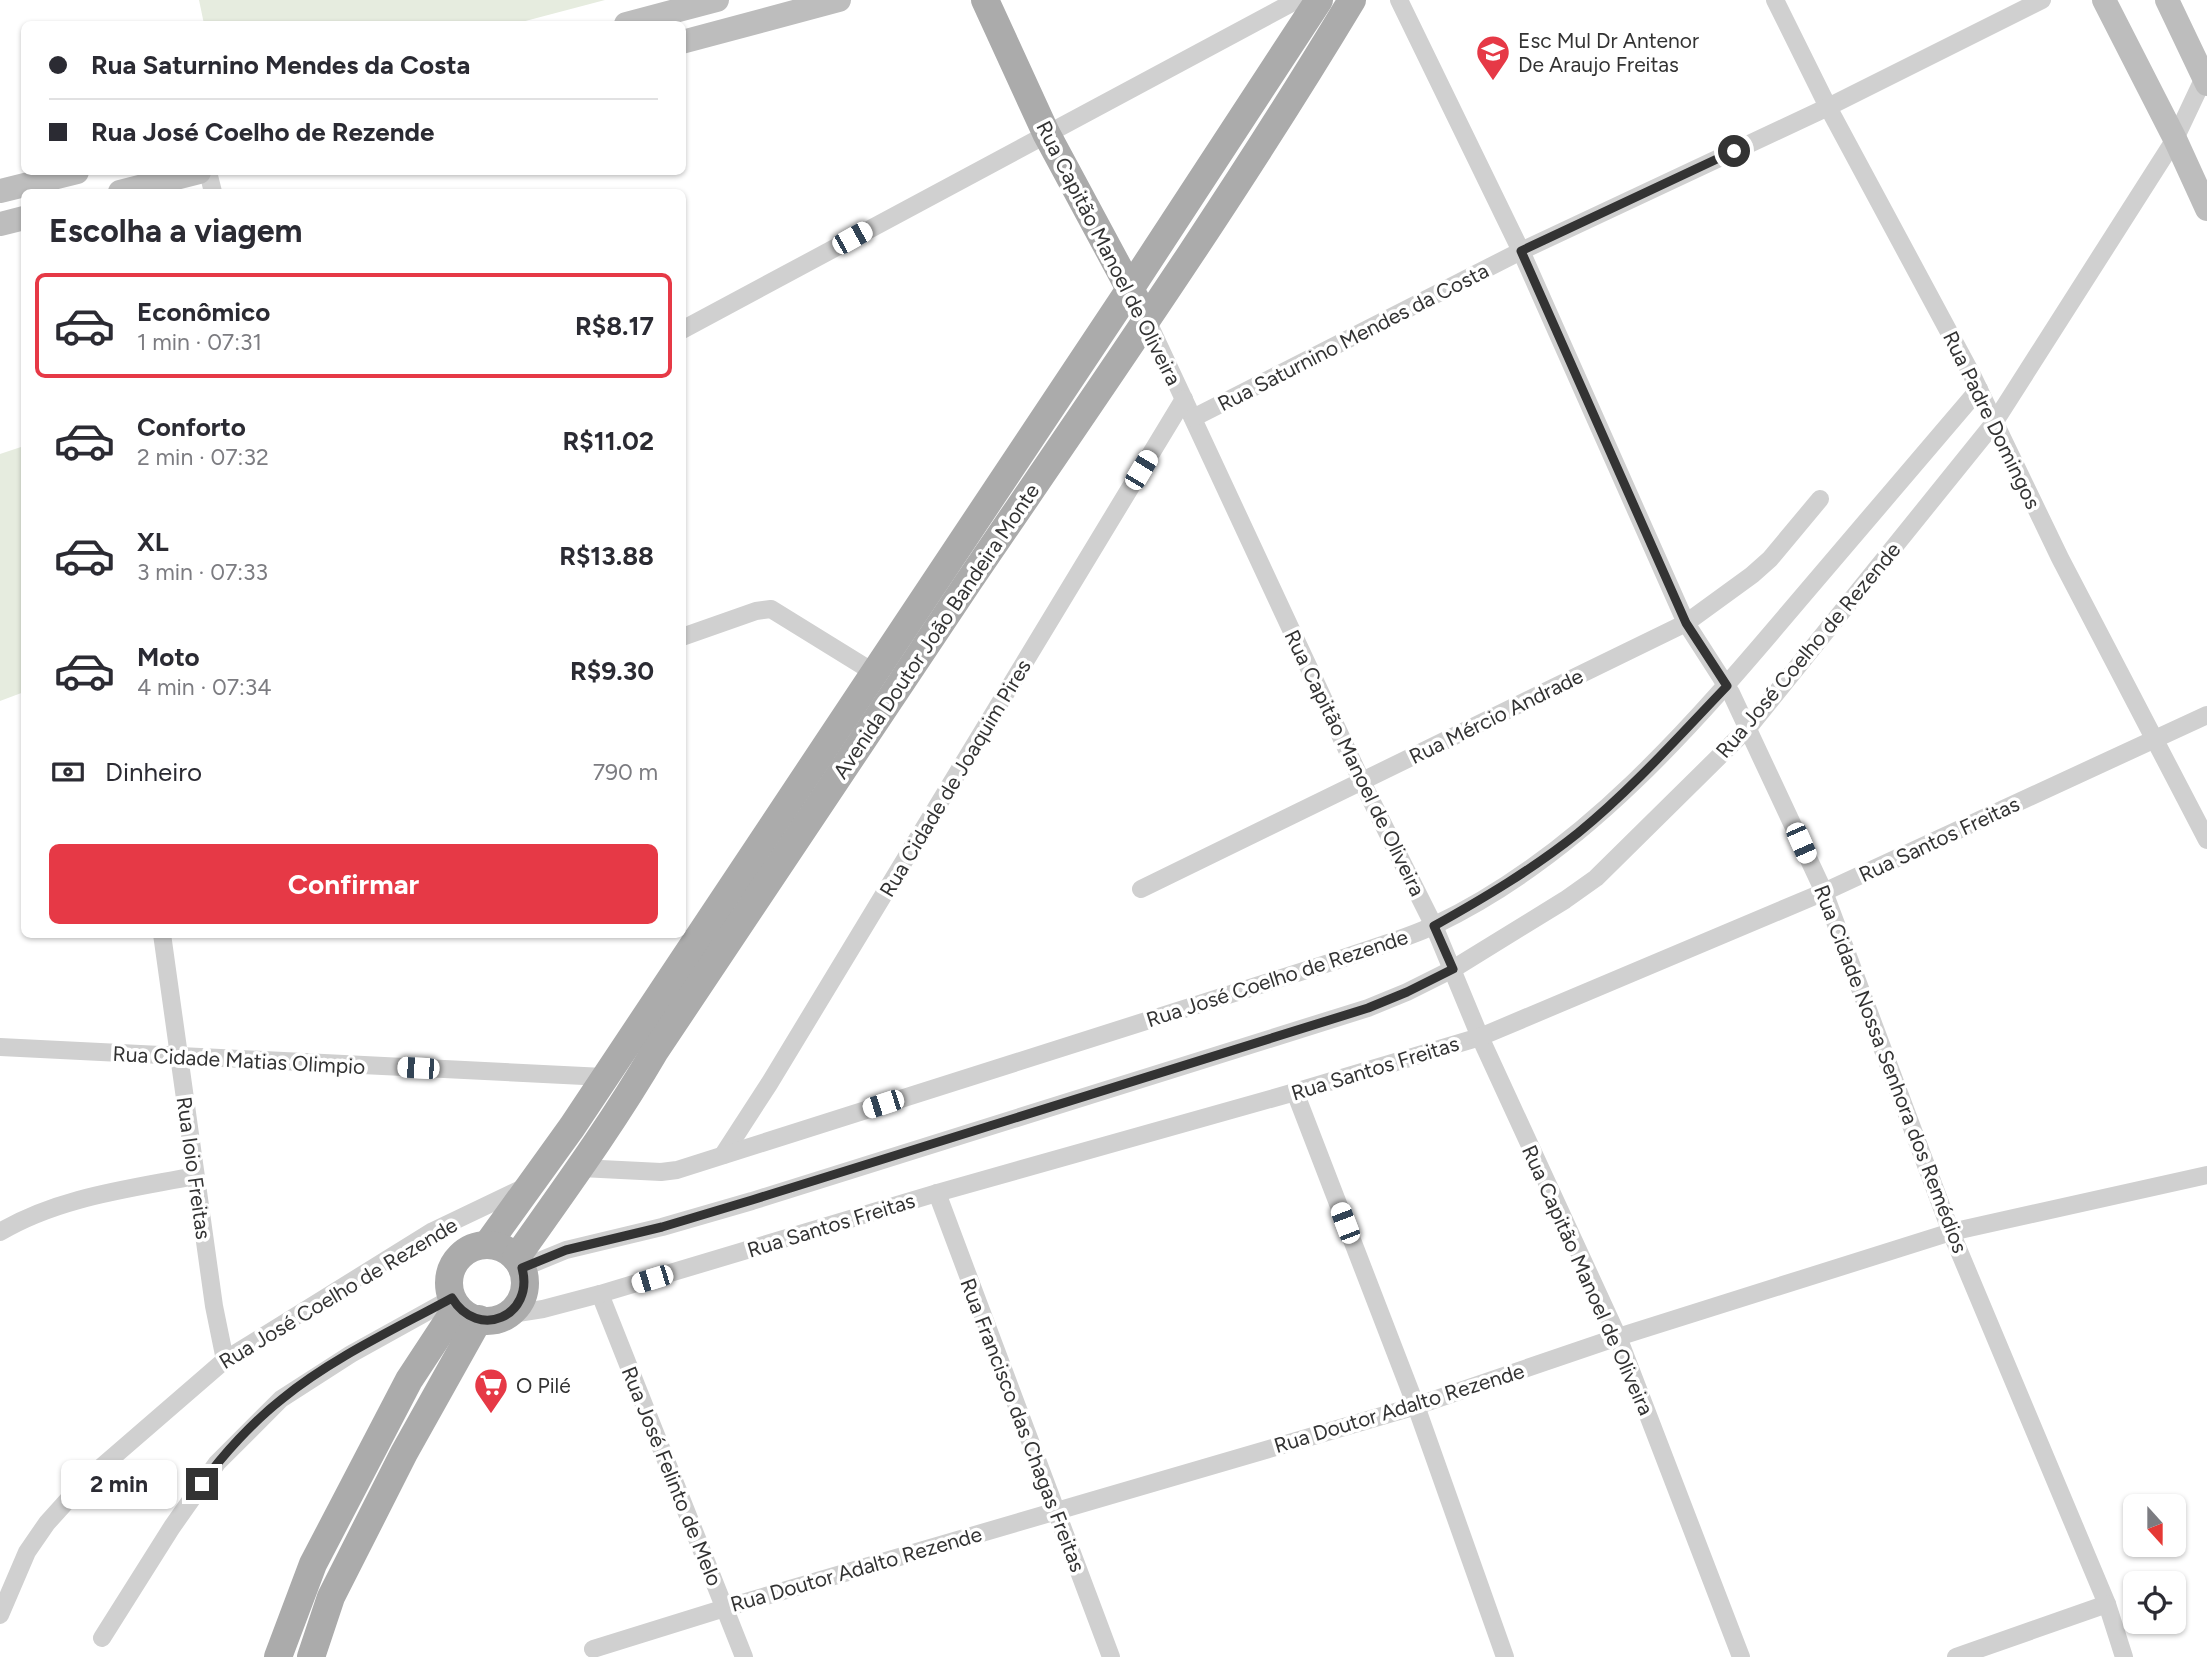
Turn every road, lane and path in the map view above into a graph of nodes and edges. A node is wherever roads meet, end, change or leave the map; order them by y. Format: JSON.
{"nodes":[{"id":1,"x":717,"y":0,"type":"edge"},
{"id":2,"x":839,"y":0,"type":"edge"},
{"id":3,"x":985,"y":0,"type":"edge"},
{"id":4,"x":1297,"y":0,"type":"edge"},
{"id":5,"x":1319,"y":0,"type":"edge"},
{"id":6,"x":1352,"y":0,"type":"edge"},
{"id":7,"x":1399,"y":0,"type":"edge"},
{"id":8,"x":1775,"y":0,"type":"edge"},
{"id":9,"x":2042,"y":0,"type":"edge"},
{"id":10,"x":2104,"y":0,"type":"edge"},
{"id":11,"x":2167,"y":0,"type":"edge"},
{"id":12,"x":637,"y":21,"type":"edge"},
{"id":13,"x":686,"y":41,"type":"edge"},
{"id":14,"x":1273,"y":70,"type":"junction"},
{"id":15,"x":2206,"y":77,"type":"edge"},
{"id":16,"x":1301,"y":84,"type":"junction"},
{"id":17,"x":1828,"y":107,"type":"junction"},
{"id":18,"x":1046,"y":133,"type":"junction"},
{"id":19,"x":2175,"y":139,"type":"junction"},
{"id":20,"x":65,"y":175,"type":"edge"},
{"id":21,"x":187,"y":175,"type":"edge"},
{"id":22,"x":132,"y":189,"type":"edge"},
{"id":23,"x":0,"y":191,"type":"edge"},
{"id":24,"x":2207,"y":209,"type":"edge"},
{"id":25,"x":21,"y":219,"type":"edge"},
{"id":26,"x":0,"y":225,"type":"edge"},
{"id":27,"x":1521,"y":251,"type":"junction"},
{"id":28,"x":1130,"y":289,"type":"junction"},
{"id":29,"x":1147,"y":320,"type":"junction"},
{"id":30,"x":686,"y":328,"type":"edge"},
{"id":31,"x":1979,"y":389,"type":"junction"},
{"id":32,"x":1184,"y":399,"type":"junction"},
{"id":33,"x":1193,"y":418,"type":"junction"},
{"id":34,"x":1994,"y":423,"type":"junction"},
{"id":35,"x":1820,"y":499,"type":"dead end"},
{"id":36,"x":1686,"y":623,"type":"junction"},
{"id":37,"x":686,"y":636,"type":"edge"},
{"id":38,"x":873,"y":672,"type":"junction"},
{"id":39,"x":1727,"y":686,"type":"junction"},
{"id":40,"x":2207,"y":715,"type":"edge"},
{"id":41,"x":1748,"y":728,"type":"junction"},
{"id":42,"x":2155,"y":740,"type":"junction"},
{"id":43,"x":1362,"y":782,"type":"junction"},
{"id":44,"x":2207,"y":840,"type":"edge"},
{"id":45,"x":1141,"y":888,"type":"dead end"},
{"id":46,"x":1824,"y":892,"type":"junction"},
{"id":47,"x":1434,"y":926,"type":"junction"},
{"id":48,"x":163,"y":938,"type":"edge"},
{"id":49,"x":1453,"y":969,"type":"junction"},
{"id":50,"x":1479,"y":1037,"type":"junction"},
{"id":51,"x":0,"y":1047,"type":"edge"},
{"id":52,"x":178,"y":1057,"type":"junction"},
{"id":53,"x":604,"y":1077,"type":"junction"},
{"id":54,"x":1295,"y":1092,"type":"junction"},
{"id":55,"x":723,"y":1155,"type":"junction"},
{"id":56,"x":581,"y":1168,"type":"junction"},
{"id":57,"x":2207,"y":1175,"type":"edge"},
{"id":58,"x":195,"y":1176,"type":"junction"},
{"id":59,"x":534,"y":1182,"type":"junction"},
{"id":60,"x":937,"y":1193,"type":"junction"},
{"id":61,"x":1951,"y":1231,"type":"junction"},
{"id":62,"x":0,"y":1232,"type":"edge"},
{"id":63,"x":487,"y":1245,"type":"junction"},
{"id":64,"x":519,"y":1263,"type":"junction"},
{"id":65,"x":600,"y":1294,"type":"junction"},
{"id":66,"x":474,"y":1310,"type":"junction"},
{"id":67,"x":1618,"y":1337,"type":"junction"},
{"id":68,"x":225,"y":1360,"type":"junction"},
{"id":69,"x":1416,"y":1406,"type":"junction"},
{"id":70,"x":1055,"y":1511,"type":"junction"},
{"id":71,"x":2107,"y":1604,"type":"junction"},
{"id":72,"x":725,"y":1608,"type":"junction"},
{"id":73,"x":0,"y":1615,"type":"edge"},
{"id":74,"x":102,"y":1638,"type":"dead end"},
{"id":75,"x":593,"y":1649,"type":"dead end"},
{"id":76,"x":278,"y":1657,"type":"edge"},
{"id":77,"x":312,"y":1657,"type":"edge"},
{"id":78,"x":744,"y":1657,"type":"edge"},
{"id":79,"x":1111,"y":1657,"type":"edge"},
{"id":80,"x":1505,"y":1657,"type":"edge"},
{"id":81,"x":1741,"y":1657,"type":"edge"},
{"id":82,"x":1956,"y":1657,"type":"edge"},
{"id":83,"x":2124,"y":1657,"type":"edge"}],
"edges":[{"from":1,"to":12,"type":"street"},
{"from":2,"to":13,"type":"street"},
{"from":3,"to":18,"type":"main road","name":"Rua Capitão Manoel de Oliveira"},
{"from":4,"to":18,"type":"street"},
{"from":5,"to":14,"type":"main road","name":"Avenida Doutor João Bandeira Monte"},
{"from":6,"to":16,"type":"main road","name":"Avenida Doutor João Bandeira Monte"},
{"from":7,"to":27,"type":"street","name":"Rua Cidade Nossa Senhora dos Remédios"},
{"from":8,"to":17,"type":"street","name":"Rua Padre Domingos"},
{"from":9,"to":17,"type":"street","name":"Rua Saturnino Mendes da Costa"},
{"from":10,"to":19,"type":"street"},
{"from":11,"to":15,"type":"street"},
{"from":14,"to":16,"type":"main road"},
{"from":14,"to":28,"type":"main road","name":"Avenida Doutor João Bandeira Monte"},
{"from":15,"to":19,"type":"street","name":"Rua José Coelho de Rezende"},
{"from":16,"to":29,"type":"main road","name":"Avenida Doutor João Bandeira Monte"},
{"from":17,"to":27,"type":"street","name":"Rua Saturnino Mendes da Costa"},
{"from":17,"to":31,"type":"street","name":"Rua Padre Domingos"},
{"from":18,"to":28,"type":"main road","name":"Rua Capitão Manoel de Oliveira"},
{"from":18,"to":30,"type":"street"},
{"from":19,"to":24,"type":"street"},
{"from":19,"to":34,"type":"street","name":"Rua José Coelho de Rezende"},
{"from":20,"to":23,"type":"street"},
{"from":21,"to":22,"type":"street"},
{"from":25,"to":26,"type":"street"},
{"from":27,"to":33,"type":"street","name":"Rua Saturnino Mendes da Costa"},
{"from":27,"to":36,"type":"street","name":"Rua Cidade Nossa Senhora dos Remédios"},
{"from":28,"to":29,"type":"main road","name":"Rua Capitão Manoel de Oliveira"},
{"from":28,"to":38,"type":"main road","name":"Avenida Doutor João Bandeira Monte"},
{"from":29,"to":32,"type":"street","name":"Rua Capitão Manoel de Oliveira"},
{"from":29,"to":56,"type":"main road","name":"Avenida Doutor João Bandeira Monte"},
{"from":31,"to":34,"type":"street","name":"Rua Padre Domingos"},
{"from":31,"to":39,"type":"street","name":"Rua José Coelho de Rezende"},
{"from":32,"to":33,"type":"street","name":"Rua Capitão Manoel de Oliveira"},
{"from":32,"to":55,"type":"street","name":"Rua Cidade de Joaquim Pires"},
{"from":33,"to":43,"type":"street","name":"Rua Capitão Manoel de Oliveira"},
{"from":34,"to":41,"type":"street","name":"Rua José Coelho de Rezende"},
{"from":34,"to":42,"type":"street","name":"Rua Padre Domingos"},
{"from":35,"to":36,"type":"street","name":"Rua Mércio Andrade"},
{"from":36,"to":39,"type":"street","name":"Rua Cidade Nossa Senhora dos Remédios"},
{"from":36,"to":43,"type":"street","name":"Rua Mércio Andrade"},
{"from":37,"to":38,"type":"street"},
{"from":38,"to":53,"type":"main road","name":"Avenida Doutor João Bandeira Monte"},
{"from":39,"to":41,"type":"street","name":"Rua Cidade Nossa Senhora dos Remédios"},
{"from":39,"to":47,"type":"street","name":"Rua José Coelho de Rezende"},
{"from":40,"to":42,"type":"street","name":"Rua Santos Freitas"},
{"from":41,"to":46,"type":"street","name":"Rua Cidade Nossa Senhora dos Remédios"},
{"from":41,"to":49,"type":"street","name":"Rua José Coelho de Rezende"},
{"from":42,"to":44,"type":"street","name":"Rua Padre Domingos"},
{"from":42,"to":46,"type":"street","name":"Rua Santos Freitas"},
{"from":43,"to":45,"type":"street","name":"Rua Mércio Andrade"},
{"from":43,"to":47,"type":"street","name":"Rua Capitão Manoel de Oliveira"},
{"from":46,"to":50,"type":"street","name":"Rua Santos Freitas"},
{"from":46,"to":61,"type":"street","name":"Rua Cidade Nossa Senhora dos Remédios"},
{"from":47,"to":49,"type":"street","name":"Rua Capitão Manoel de Oliveira"},
{"from":47,"to":55,"type":"street","name":"Rua José Coelho de Rezende"},
{"from":48,"to":52,"type":"street","name":"Rua Ioio Freitas"},
{"from":49,"to":50,"type":"street","name":"Rua Capitão Manoel de Oliveira"},
{"from":49,"to":64,"type":"street","name":"Rua José Coelho de Rezende"},
{"from":50,"to":54,"type":"street","name":"Rua Santos Freitas"},
{"from":50,"to":67,"type":"street","name":"Rua Capitão Manoel de Oliveira"},
{"from":51,"to":52,"type":"street","name":"Rua Cidade Matias Olimpio"},
{"from":52,"to":53,"type":"street","name":"Rua Cidade Matias Olimpio"},
{"from":52,"to":58,"type":"street","name":"Rua Ioio Freitas"},
{"from":53,"to":59,"type":"main road","name":"Avenida Doutor João Bandeira Monte"},
{"from":54,"to":60,"type":"street","name":"Rua Santos Freitas"},
{"from":54,"to":69,"type":"street"},
{"from":55,"to":56,"type":"street","name":"Rua José Coelho de Rezende"},
{"from":56,"to":64,"type":"main road","name":"Avenida Doutor João Bandeira Monte"},
{"from":57,"to":61,"type":"street","name":"Rua Doutor Adalto Rezende"},
{"from":58,"to":62,"type":"street"},
{"from":58,"to":68,"type":"street","name":"Rua Ioio Freitas"},
{"from":59,"to":63,"type":"main road","name":"Avenida Doutor João Bandeira Monte"},
{"from":59,"to":68,"type":"street","name":"Rua José Coelho de Rezende"},
{"from":60,"to":65,"type":"street","name":"Rua Santos Freitas"},
{"from":60,"to":70,"type":"street","name":"Rua Francisco das Chagas Freitas"},
{"from":61,"to":67,"type":"street","name":"Rua Doutor Adalto Rezende"},
{"from":61,"to":71,"type":"street","name":"Rua Cidade Nossa Senhora dos Remédios"},
{"from":63,"to":64,"type":"main road"},
{"from":63,"to":66,"type":"main road"},
{"from":64,"to":66,"type":"main road"},
{"from":65,"to":66,"type":"street","name":"Rua Santos Freitas"},
{"from":65,"to":72,"type":"street","name":"Rua José Felinto de Melo"},
{"from":66,"to":74,"type":"street"},
{"from":66,"to":76,"type":"main road"},
{"from":66,"to":77,"type":"main road"},
{"from":67,"to":69,"type":"street","name":"Rua Doutor Adalto Rezende"},
{"from":67,"to":81,"type":"street","name":"Rua Capitão Manoel de Oliveira"},
{"from":68,"to":73,"type":"street","name":"Rua José Coelho de Rezende"},
{"from":69,"to":70,"type":"street","name":"Rua Doutor Adalto Rezende"},
{"from":69,"to":80,"type":"street"},
{"from":70,"to":72,"type":"street","name":"Rua Doutor Adalto Rezende"},
{"from":70,"to":79,"type":"street","name":"Rua Francisco das Chagas Freitas"},
{"from":71,"to":82,"type":"street"},
{"from":71,"to":83,"type":"street","name":"Rua Cidade Nossa Senhora dos Remédios"},
{"from":72,"to":75,"type":"street","name":"Rua Doutor Adalto Rezende"},
{"from":72,"to":78,"type":"street","name":"Rua José Felinto de Melo"}]}
